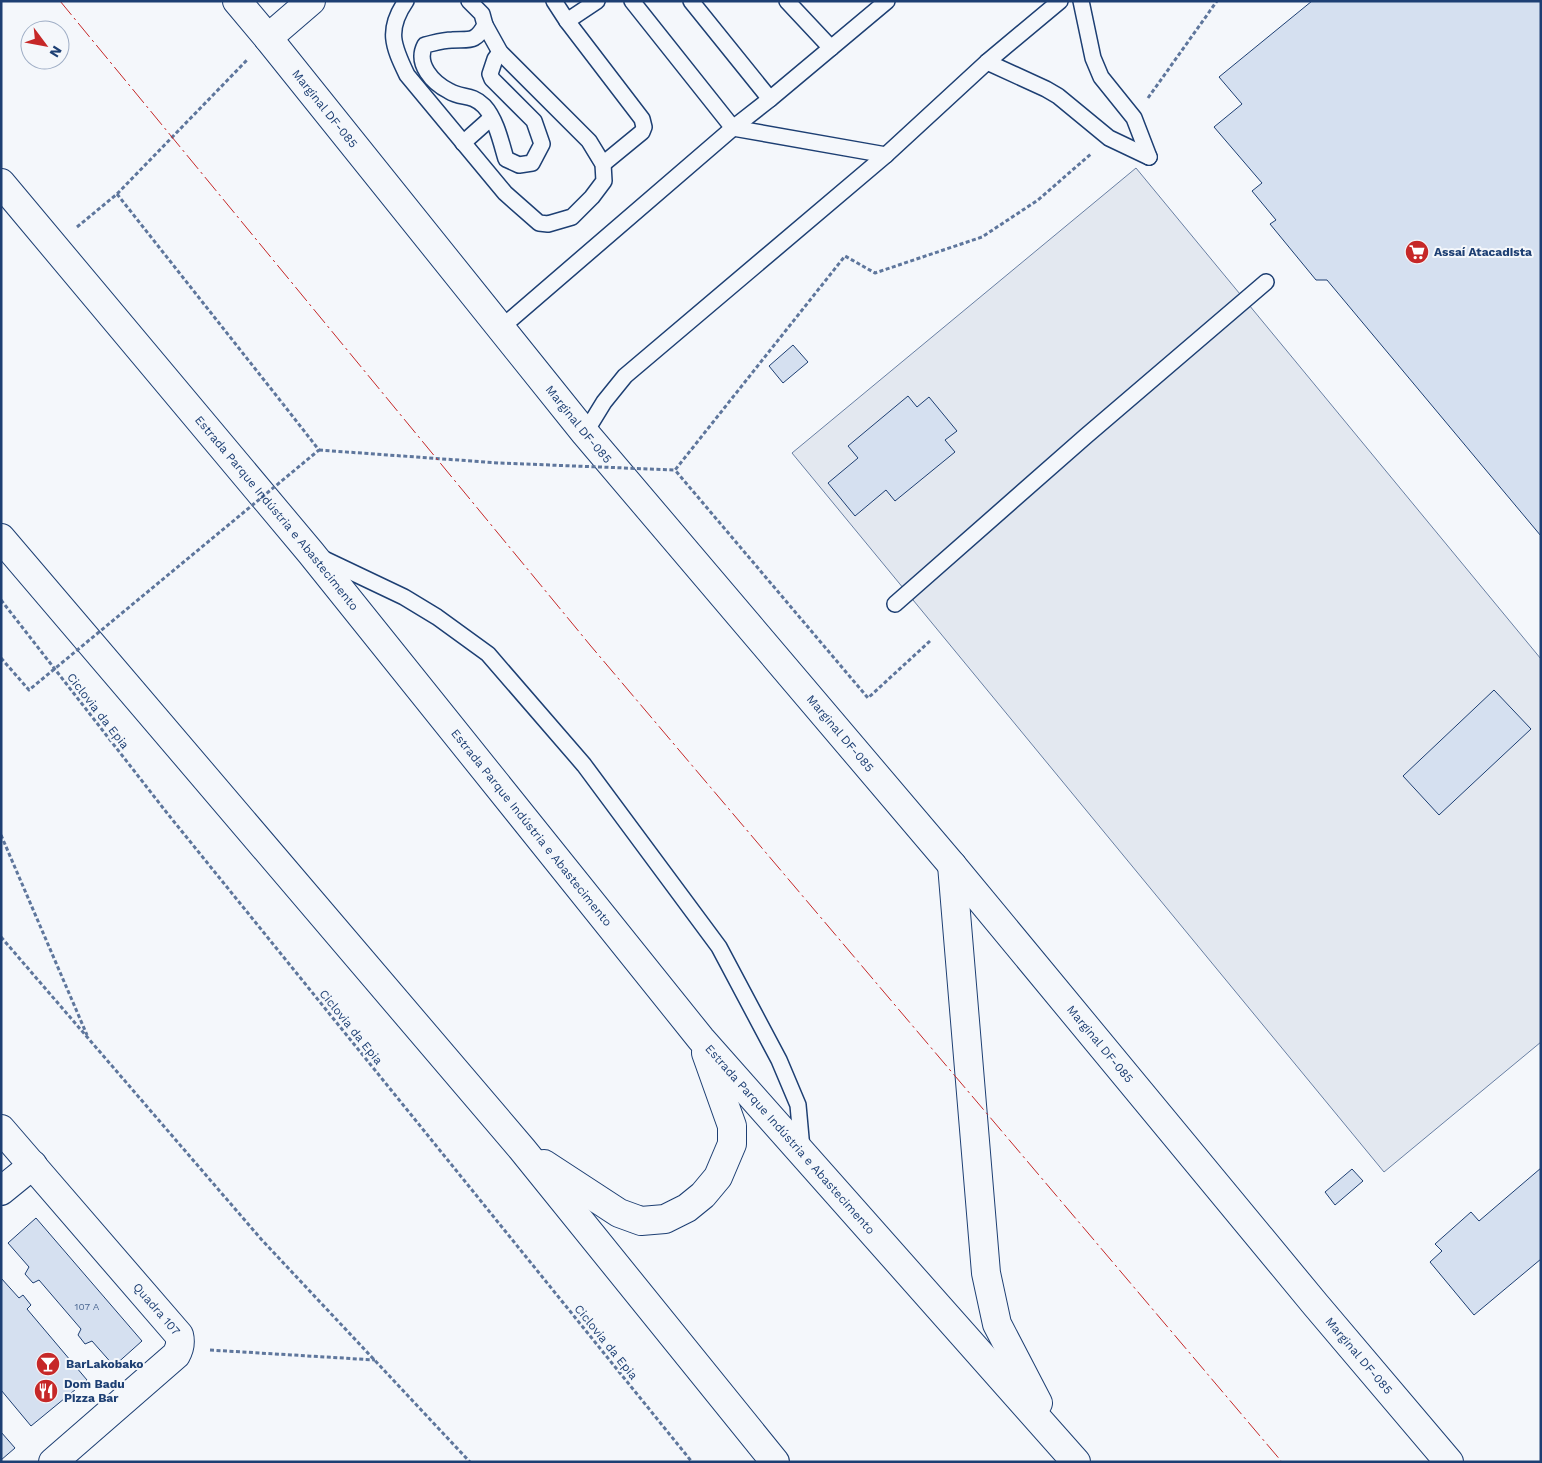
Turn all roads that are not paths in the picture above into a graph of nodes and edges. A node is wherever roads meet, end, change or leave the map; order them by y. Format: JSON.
{"nodes":[{"id":1,"x":237,"y":1,"type":"edge"},
{"id":2,"x":311,"y":1,"type":"edge"},
{"id":3,"x":406,"y":1,"type":"edge"},
{"id":4,"x":469,"y":1,"type":"edge"},
{"id":5,"x":597,"y":1,"type":"edge"},
{"id":6,"x":632,"y":1,"type":"edge"},
{"id":7,"x":691,"y":1,"type":"edge"},
{"id":8,"x":787,"y":1,"type":"edge"},
{"id":9,"x":887,"y":1,"type":"edge"},
{"id":10,"x":1060,"y":1,"type":"edge"},
{"id":11,"x":1081,"y":1,"type":"edge"},
{"id":12,"x":558,"y":3,"type":"edge"},
{"id":13,"x":567,"y":22,"type":"junction"},
{"id":14,"x":485,"y":25,"type":"junction"},
{"id":15,"x":268,"y":38,"type":"junction"},
{"id":16,"x":831,"y":48,"type":"junction"},
{"id":17,"x":500,"y":52,"type":"junction"},
{"id":18,"x":987,"y":62,"type":"junction"},
{"id":19,"x":448,"y":91,"type":"junction"},
{"id":20,"x":770,"y":99,"type":"junction"},
{"id":21,"x":435,"y":108,"type":"junction"},
{"id":22,"x":491,"y":118,"type":"junction"},
{"id":23,"x":733,"y":128,"type":"junction"},
{"id":24,"x":463,"y":143,"type":"junction"},
{"id":25,"x":886,"y":155,"type":"junction"},
{"id":26,"x":603,"y":164,"type":"junction"},
{"id":27,"x":1,"y":183,"type":"edge"},
{"id":28,"x":1266,"y":282,"type":"dead end"},
{"id":29,"x":502,"y":327,"type":"junction"},
{"id":30,"x":585,"y":432,"type":"junction"},
{"id":31,"x":1,"y":538,"type":"edge"},
{"id":32,"x":311,"y":553,"type":"junction"},
{"id":33,"x":895,"y":604,"type":"dead end"},
{"id":34,"x":952,"y":865,"type":"junction"},
{"id":35,"x":701,"y":1039,"type":"junction"},
{"id":36,"x":1,"y":1129,"type":"edge"},
{"id":37,"x":522,"y":1149,"type":"junction"},
{"id":38,"x":803,"y":1154,"type":"junction"},
{"id":39,"x":33,"y":1165,"type":"junction"},
{"id":40,"x":1,"y":1191,"type":"edge"},
{"id":41,"x":1057,"y":1439,"type":"junction"},
{"id":42,"x":53,"y":1462,"type":"edge"},
{"id":43,"x":775,"y":1462,"type":"edge"},
{"id":44,"x":1076,"y":1462,"type":"edge"},
{"id":45,"x":1449,"y":1462,"type":"edge"}],
"edges":[{"from":1,"to":15,"type":"main road","name":"Marginal DF-085"},
{"from":2,"to":15,"type":"main road"},
{"from":3,"to":21,"type":"lane"},
{"from":4,"to":14,"type":"lane"},
{"from":5,"to":13,"type":"lane"},
{"from":6,"to":23,"type":"lane"},
{"from":7,"to":20,"type":"lane"},
{"from":8,"to":16,"type":"lane"},
{"from":9,"to":16,"type":"lane"},
{"from":10,"to":18,"type":"lane"},
{"from":11,"to":18,"type":"lane"},
{"from":12,"to":13,"type":"lane"},
{"from":13,"to":26,"type":"lane"},
{"from":14,"to":17,"type":"lane"},
{"from":14,"to":19,"type":"lane"},
{"from":15,"to":29,"type":"main road","name":"Marginal DF-085"},
{"from":16,"to":20,"type":"lane"},
{"from":17,"to":22,"type":"lane"},
{"from":17,"to":26,"type":"lane"},
{"from":18,"to":25,"type":"lane"},
{"from":19,"to":21,"type":"lane"},
{"from":19,"to":22,"type":"lane"},
{"from":20,"to":23,"type":"lane"},
{"from":21,"to":24,"type":"lane"},
{"from":22,"to":24,"type":"lane"},
{"from":23,"to":25,"type":"lane"},
{"from":23,"to":29,"type":"lane"},
{"from":24,"to":26,"type":"lane"},
{"from":25,"to":30,"type":"lane"},
{"from":27,"to":32,"type":"main road","name":"Estrada Parque Indústria e Abastecimento"},
{"from":28,"to":33,"type":"lane"},
{"from":29,"to":30,"type":"main road","name":"Marginal DF-085"},
{"from":30,"to":34,"type":"main road","name":"Marginal DF-085"},
{"from":31,"to":37,"type":"main road"},
{"from":32,"to":35,"type":"main road","name":"Estrada Parque Indústria e Abastecimento"},
{"from":32,"to":38,"type":"lane"},
{"from":34,"to":41,"type":"main road"},
{"from":34,"to":45,"type":"main road","name":"Marginal DF-085"},
{"from":35,"to":37,"type":"main road"},
{"from":35,"to":38,"type":"main road","name":"Estrada Parque Indústria e Abastecimento"},
{"from":36,"to":39,"type":"main road","name":"Quadra 107"},
{"from":37,"to":43,"type":"main road"},
{"from":38,"to":41,"type":"main road","name":"Estrada Parque Indústria e Abastecimento"},
{"from":39,"to":40,"type":"main road"},
{"from":39,"to":42,"type":"main road","name":"Quadra 107"},
{"from":41,"to":44,"type":"main road","name":"Estrada Parque Indústria e Abastecimento"}]}
